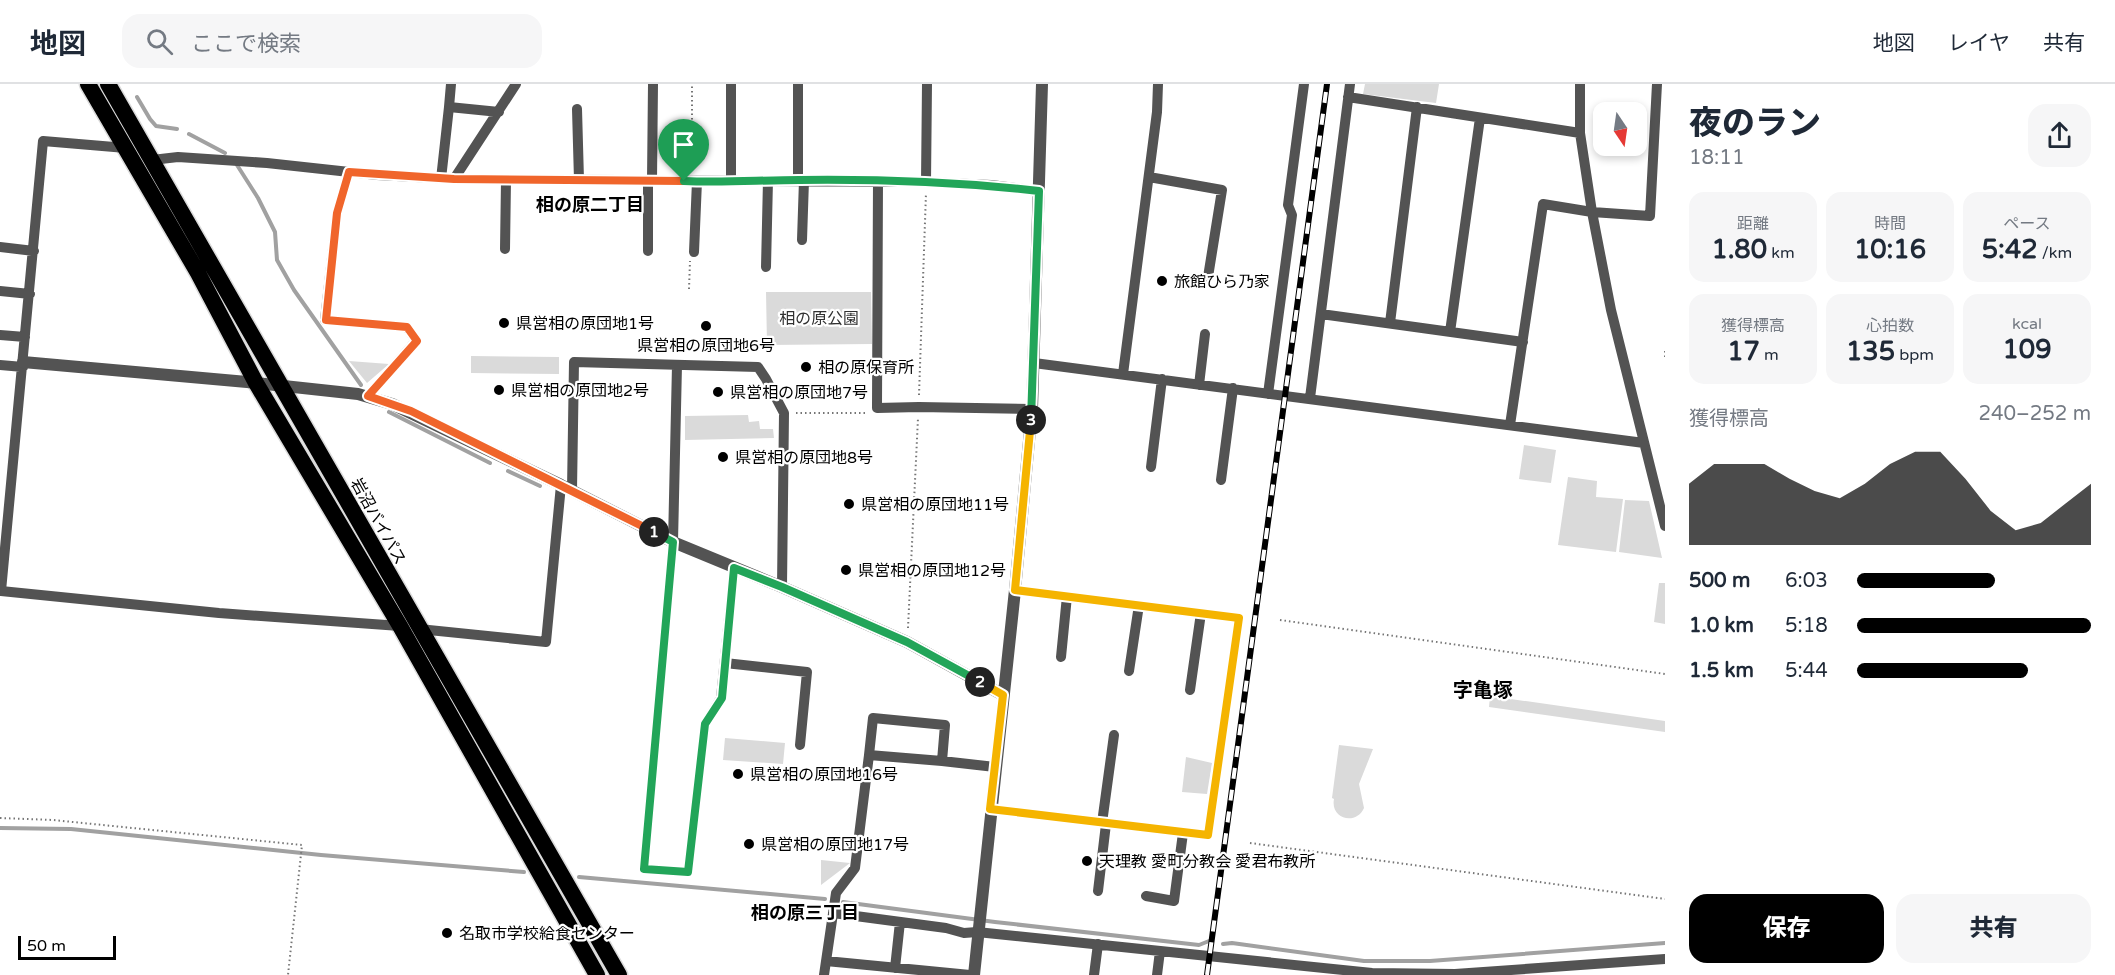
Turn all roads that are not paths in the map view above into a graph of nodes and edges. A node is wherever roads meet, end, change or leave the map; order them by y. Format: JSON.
{"nodes":[{"id":1,"x":88,"y":84,"type":"edge"},
{"id":2,"x":108,"y":84,"type":"edge"},
{"id":3,"x":451,"y":84,"type":"edge"},
{"id":4,"x":516,"y":84,"type":"edge"},
{"id":5,"x":653,"y":84,"type":"edge"},
{"id":6,"x":731,"y":84,"type":"edge"},
{"id":7,"x":798,"y":84,"type":"edge"},
{"id":8,"x":927,"y":84,"type":"edge"},
{"id":9,"x":1042,"y":84,"type":"edge"},
{"id":10,"x":1158,"y":84,"type":"edge"},
{"id":11,"x":1304,"y":84,"type":"edge"},
{"id":12,"x":1350,"y":84,"type":"edge"},
{"id":13,"x":1580,"y":84,"type":"edge"},
{"id":14,"x":1657,"y":84,"type":"edge"},
{"id":15,"x":1348,"y":97,"type":"junction"},
{"id":16,"x":449,"y":107,"type":"junction"},
{"id":17,"x":1417,"y":107,"type":"junction"},
{"id":18,"x":577,"y":109,"type":"dead end"},
{"id":19,"x":499,"y":112,"type":"junction"},
{"id":20,"x":1480,"y":118,"type":"junction"},
{"id":21,"x":1580,"y":133,"type":"junction"},
{"id":22,"x":126,"y":148,"type":"junction"},
{"id":23,"x":152,"y":160,"type":"junction"},
{"id":24,"x":349,"y":172,"type":"junction"},
{"id":25,"x":1149,"y":177,"type":"junction"},
{"id":26,"x":441,"y":179,"type":"junction"},
{"id":27,"x":454,"y":179,"type":"junction"},
{"id":28,"x":506,"y":180,"type":"junction"},
{"id":29,"x":579,"y":180,"type":"junction"},
{"id":30,"x":650,"y":180,"type":"junction"},
{"id":31,"x":768,"y":180,"type":"junction"},
{"id":32,"x":801,"y":180,"type":"junction"},
{"id":33,"x":694,"y":181,"type":"junction"},
{"id":34,"x":731,"y":181,"type":"junction"},
{"id":35,"x":878,"y":181,"type":"junction"},
{"id":36,"x":926,"y":182,"type":"junction"},
{"id":37,"x":1039,"y":191,"type":"junction"},
{"id":38,"x":1592,"y":212,"type":"junction"},
{"id":39,"x":802,"y":240,"type":"dead end"},
{"id":40,"x":0,"y":247,"type":"edge"},
{"id":41,"x":505,"y":249,"type":"dead end"},
{"id":42,"x":34,"y":251,"type":"junction"},
{"id":43,"x":648,"y":251,"type":"dead end"},
{"id":44,"x":694,"y":252,"type":"dead end"},
{"id":45,"x":766,"y":267,"type":"dead end"},
{"id":46,"x":1208,"y":277,"type":"dead end"},
{"id":47,"x":0,"y":291,"type":"edge"},
{"id":48,"x":30,"y":294,"type":"junction"},
{"id":49,"x":1322,"y":314,"type":"junction"},
{"id":50,"x":1390,"y":323,"type":"junction"},
{"id":51,"x":1450,"y":332,"type":"junction"},
{"id":52,"x":1205,"y":334,"type":"dead end"},
{"id":53,"x":0,"y":335,"type":"edge"},
{"id":54,"x":26,"y":337,"type":"junction"},
{"id":55,"x":1524,"y":342,"type":"junction"},
{"id":56,"x":1034,"y":363,"type":"junction"},
{"id":57,"x":0,"y":365,"type":"edge"},
{"id":58,"x":23,"y":365,"type":"junction"},
{"id":59,"x":677,"y":365,"type":"junction"},
{"id":60,"x":1123,"y":374,"type":"junction"},
{"id":61,"x":1162,"y":379,"type":"junction"},
{"id":62,"x":256,"y":383,"type":"junction"},
{"id":63,"x":1199,"y":385,"type":"junction"},
{"id":64,"x":283,"y":386,"type":"junction"},
{"id":65,"x":1233,"y":388,"type":"junction"},
{"id":66,"x":1268,"y":394,"type":"junction"},
{"id":67,"x":368,"y":396,"type":"junction"},
{"id":68,"x":1310,"y":398,"type":"junction"},
{"id":69,"x":1032,"y":409,"type":"junction"},
{"id":70,"x":1510,"y":425,"type":"junction"},
{"id":71,"x":1644,"y":442,"type":"junction"},
{"id":72,"x":1151,"y":467,"type":"dead end"},
{"id":73,"x":0,"y":475,"type":"edge"},
{"id":74,"x":12,"y":476,"type":"junction"},
{"id":75,"x":1221,"y":480,"type":"dead end"},
{"id":76,"x":566,"y":488,"type":"junction"},
{"id":77,"x":1665,"y":526,"type":"edge"},
{"id":78,"x":673,"y":542,"type":"junction"},
{"id":79,"x":734,"y":568,"type":"junction"},
{"id":80,"x":782,"y":587,"type":"junction"},
{"id":81,"x":1015,"y":590,"type":"junction"},
{"id":82,"x":1067,"y":596,"type":"junction"},
{"id":83,"x":1139,"y":605,"type":"junction"},
{"id":84,"x":1201,"y":613,"type":"junction"},
{"id":85,"x":400,"y":626,"type":"junction"},
{"id":86,"x":419,"y":629,"type":"junction"},
{"id":87,"x":1061,"y":657,"type":"dead end"},
{"id":88,"x":725,"y":663,"type":"junction"},
{"id":89,"x":1129,"y":671,"type":"dead end"},
{"id":90,"x":1190,"y":690,"type":"dead end"},
{"id":91,"x":1003,"y":695,"type":"junction"},
{"id":92,"x":1114,"y":735,"type":"dead end"},
{"id":93,"x":800,"y":745,"type":"dead end"},
{"id":94,"x":869,"y":755,"type":"junction"},
{"id":95,"x":942,"y":761,"type":"junction"},
{"id":96,"x":995,"y":767,"type":"junction"},
{"id":97,"x":990,"y":809,"type":"junction"},
{"id":98,"x":1104,"y":823,"type":"junction"},
{"id":99,"x":1183,"y":833,"type":"junction"},
{"id":100,"x":1098,"y":891,"type":"dead end"},
{"id":101,"x":1146,"y":896,"type":"dead end"},
{"id":102,"x":833,"y":913,"type":"junction"},
{"id":103,"x":900,"y":922,"type":"junction"},
{"id":104,"x":978,"y":924,"type":"junction"},
{"id":105,"x":1098,"y":944,"type":"junction"},
{"id":106,"x":1160,"y":951,"type":"junction"},
{"id":107,"x":1665,"y":959,"type":"edge"},
{"id":108,"x":826,"y":961,"type":"junction"},
{"id":109,"x":896,"y":968,"type":"junction"},
{"id":110,"x":597,"y":975,"type":"edge"},
{"id":111,"x":619,"y":975,"type":"edge"},
{"id":112,"x":825,"y":975,"type":"edge"},
{"id":113,"x":972,"y":975,"type":"edge"},
{"id":114,"x":1094,"y":975,"type":"edge"},
{"id":115,"x":1157,"y":975,"type":"edge"},
{"id":116,"x":1455,"y":975,"type":"edge"}],
"edges":[{"from":1,"to":22,"type":"highway","name":"岩沼バイパス"},
{"from":2,"to":23,"type":"highway","name":"岩沼バイパス"},
{"from":3,"to":16,"type":"street"},
{"from":4,"to":19,"type":"street"},
{"from":5,"to":30,"type":"street"},
{"from":6,"to":34,"type":"street"},
{"from":7,"to":32,"type":"street"},
{"from":8,"to":36,"type":"street"},
{"from":9,"to":37,"type":"street"},
{"from":10,"to":25,"type":"street"},
{"from":11,"to":66,"type":"street"},
{"from":12,"to":15,"type":"street"},
{"from":13,"to":21,"type":"street"},
{"from":14,"to":38,"type":"street"},
{"from":15,"to":17,"type":"street"},
{"from":15,"to":49,"type":"street"},
{"from":16,"to":19,"type":"street"},
{"from":16,"to":26,"type":"street"},
{"from":17,"to":20,"type":"street"},
{"from":17,"to":50,"type":"street"},
{"from":18,"to":29,"type":"street"},
{"from":19,"to":27,"type":"street"},
{"from":20,"to":21,"type":"street"},
{"from":20,"to":51,"type":"street"},
{"from":21,"to":38,"type":"street"},
{"from":22,"to":42,"type":"street"},
{"from":22,"to":62,"type":"highway","name":"岩沼バイパス"},
{"from":23,"to":24,"type":"street"},
{"from":23,"to":64,"type":"highway","name":"岩沼バイパス"},
{"from":24,"to":26,"type":"street"},
{"from":24,"to":67,"type":"street"},
{"from":25,"to":46,"type":"street"},
{"from":25,"to":60,"type":"street"},
{"from":26,"to":27,"type":"street"},
{"from":27,"to":28,"type":"street"},
{"from":28,"to":29,"type":"street"},
{"from":28,"to":41,"type":"street"},
{"from":29,"to":30,"type":"street"},
{"from":30,"to":33,"type":"street"},
{"from":30,"to":43,"type":"street"},
{"from":31,"to":32,"type":"street"},
{"from":31,"to":34,"type":"street"},
{"from":31,"to":45,"type":"street"},
{"from":32,"to":35,"type":"street"},
{"from":32,"to":39,"type":"street"},
{"from":33,"to":34,"type":"street"},
{"from":33,"to":44,"type":"street"},
{"from":35,"to":36,"type":"street"},
{"from":35,"to":69,"type":"street"},
{"from":36,"to":37,"type":"street"},
{"from":37,"to":56,"type":"street"},
{"from":38,"to":55,"type":"street"},
{"from":38,"to":71,"type":"street"},
{"from":40,"to":42,"type":"street"},
{"from":42,"to":48,"type":"street"},
{"from":47,"to":48,"type":"street"},
{"from":48,"to":54,"type":"street"},
{"from":49,"to":50,"type":"street"},
{"from":49,"to":68,"type":"street"},
{"from":50,"to":51,"type":"street"},
{"from":51,"to":55,"type":"street"},
{"from":52,"to":63,"type":"street"},
{"from":53,"to":54,"type":"street"},
{"from":54,"to":58,"type":"street"},
{"from":55,"to":70,"type":"street"},
{"from":56,"to":60,"type":"street"},
{"from":56,"to":69,"type":"street"},
{"from":57,"to":58,"type":"street"},
{"from":58,"to":62,"type":"street"},
{"from":58,"to":74,"type":"street"},
{"from":59,"to":76,"type":"street"},
{"from":59,"to":78,"type":"street"},
{"from":59,"to":80,"type":"street"},
{"from":60,"to":61,"type":"street"},
{"from":61,"to":63,"type":"street"},
{"from":61,"to":72,"type":"street"},
{"from":62,"to":64,"type":"street"},
{"from":62,"to":85,"type":"highway","name":"岩沼バイパス"},
{"from":63,"to":65,"type":"street"},
{"from":64,"to":67,"type":"street"},
{"from":64,"to":86,"type":"highway","name":"岩沼バイパス"},
{"from":65,"to":66,"type":"street"},
{"from":65,"to":75,"type":"street"},
{"from":66,"to":68,"type":"street"},
{"from":67,"to":76,"type":"street"},
{"from":68,"to":70,"type":"street"},
{"from":69,"to":81,"type":"street"},
{"from":70,"to":71,"type":"street"},
{"from":71,"to":77,"type":"street"},
{"from":73,"to":74,"type":"street"},
{"from":74,"to":85,"type":"street"},
{"from":76,"to":78,"type":"street"},
{"from":76,"to":86,"type":"street"},
{"from":78,"to":79,"type":"street"},
{"from":78,"to":88,"type":"street"},
{"from":79,"to":80,"type":"street"},
{"from":79,"to":88,"type":"street"},
{"from":80,"to":91,"type":"street"},
{"from":81,"to":82,"type":"street"},
{"from":81,"to":91,"type":"street"},
{"from":82,"to":83,"type":"street"},
{"from":82,"to":87,"type":"street"},
{"from":83,"to":84,"type":"street"},
{"from":83,"to":89,"type":"street"},
{"from":84,"to":90,"type":"street"},
{"from":84,"to":99,"type":"street"},
{"from":85,"to":110,"type":"highway","name":"岩沼バイパス"},
{"from":86,"to":111,"type":"highway","name":"岩沼バイパス"},
{"from":88,"to":93,"type":"street"},
{"from":91,"to":96,"type":"street"},
{"from":92,"to":98,"type":"street"},
{"from":94,"to":95,"type":"street"},
{"from":94,"to":95,"type":"street"},
{"from":94,"to":102,"type":"street"},
{"from":95,"to":96,"type":"street"},
{"from":96,"to":97,"type":"street"},
{"from":97,"to":98,"type":"street"},
{"from":97,"to":104,"type":"street"},
{"from":98,"to":99,"type":"street"},
{"from":98,"to":100,"type":"street"},
{"from":99,"to":101,"type":"street"},
{"from":102,"to":103,"type":"street"},
{"from":102,"to":108,"type":"street"},
{"from":103,"to":104,"type":"street"},
{"from":103,"to":109,"type":"street"},
{"from":104,"to":105,"type":"street"},
{"from":104,"to":113,"type":"street"},
{"from":105,"to":106,"type":"street"},
{"from":105,"to":114,"type":"street"},
{"from":106,"to":115,"type":"street"},
{"from":106,"to":116,"type":"street"},
{"from":107,"to":116,"type":"street"},
{"from":108,"to":109,"type":"street"},
{"from":108,"to":112,"type":"street"},
{"from":109,"to":113,"type":"street"}]}
